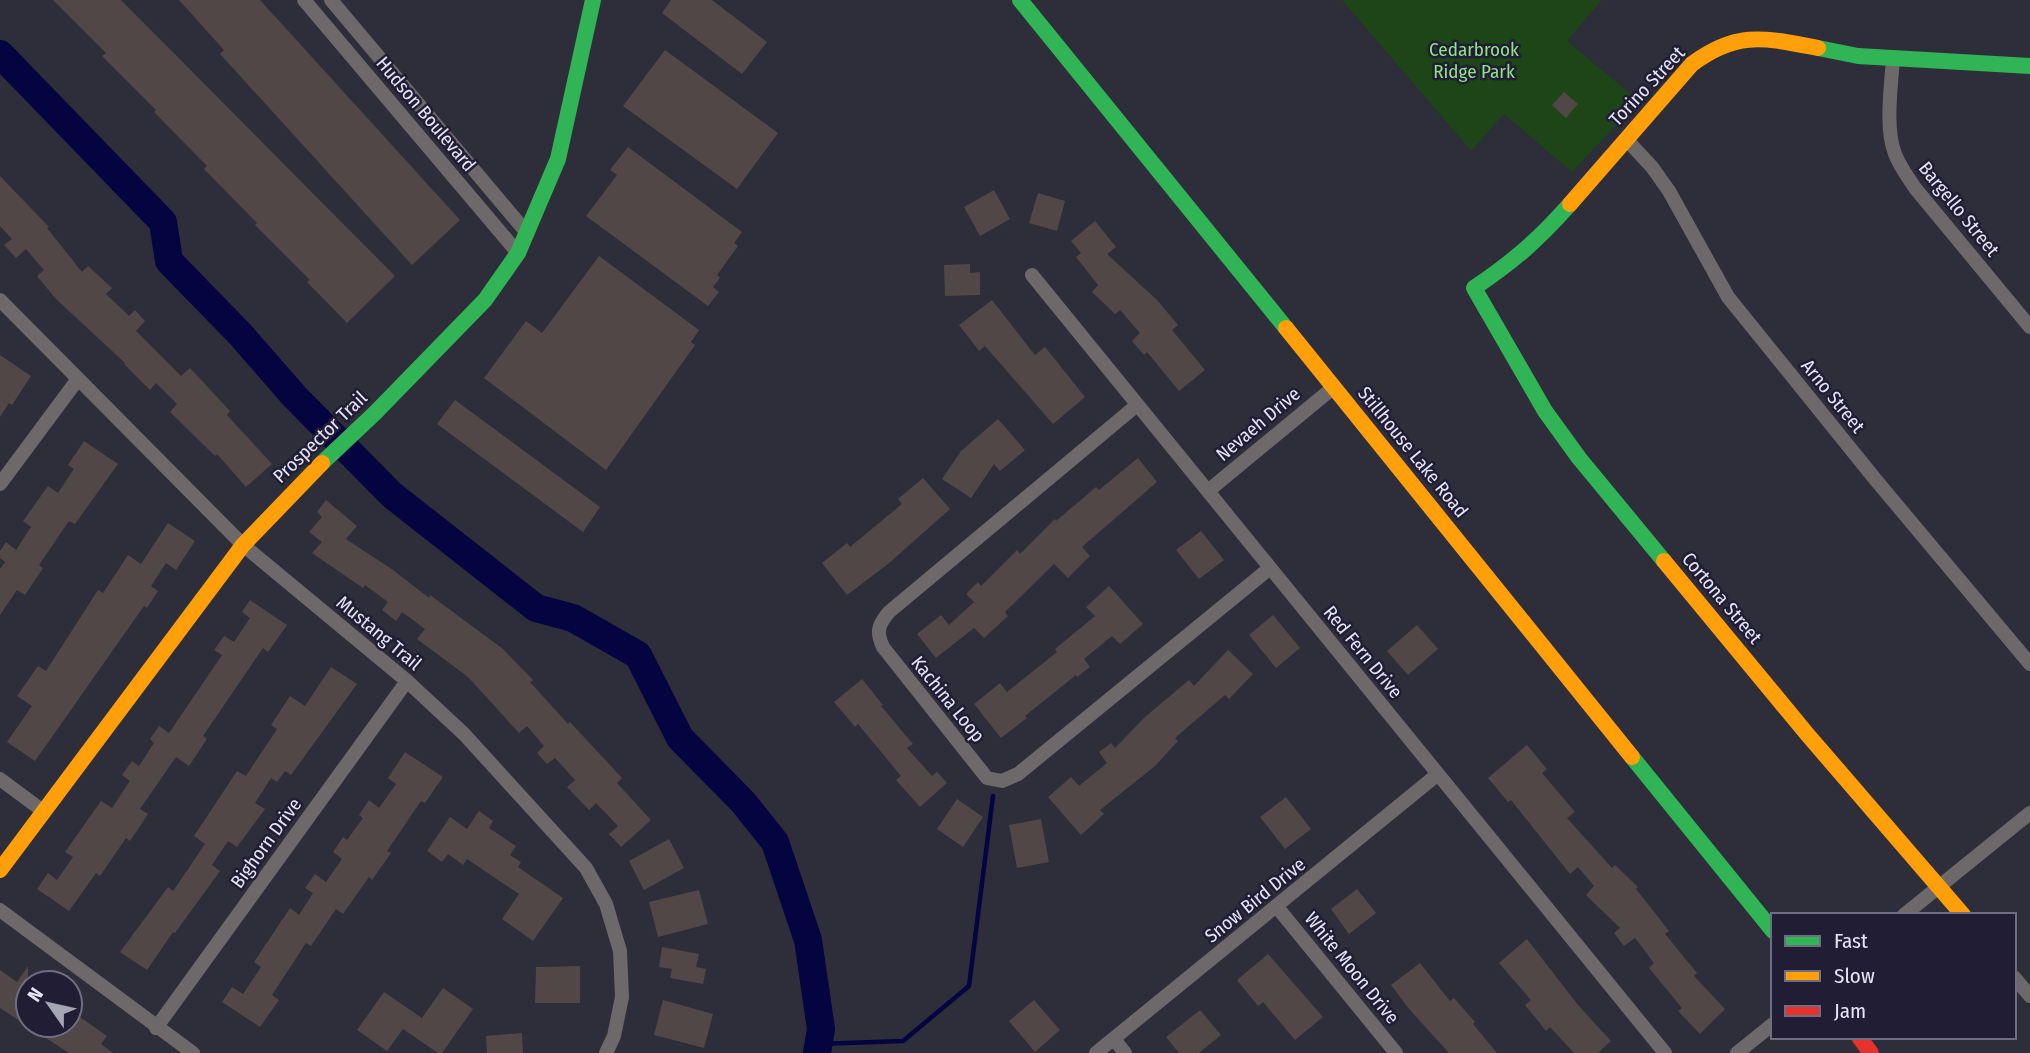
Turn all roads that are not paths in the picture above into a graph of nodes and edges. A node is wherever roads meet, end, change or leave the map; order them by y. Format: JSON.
{"nodes":[{"id":1,"x":304,"y":0,"type":"edge"},
{"id":2,"x":331,"y":0,"type":"edge"},
{"id":3,"x":593,"y":0,"type":"edge"},
{"id":4,"x":1020,"y":0,"type":"edge"},
{"id":5,"x":1893,"y":59,"type":"junction"},
{"id":6,"x":2030,"y":66,"type":"edge"},
{"id":7,"x":1626,"y":139,"type":"junction"},
{"id":8,"x":527,"y":233,"type":"junction"},
{"id":9,"x":518,"y":253,"type":"junction"},
{"id":10,"x":1032,"y":275,"type":"dead end"},
{"id":11,"x":1474,"y":288,"type":"joint"},
{"id":12,"x":0,"y":300,"type":"edge"},
{"id":13,"x":2030,"y":327,"type":"edge"},
{"id":14,"x":78,"y":379,"type":"junction"},
{"id":15,"x":1334,"y":387,"type":"junction"},
{"id":16,"x":1137,"y":405,"type":"junction"},
{"id":17,"x":0,"y":484,"type":"edge"},
{"id":18,"x":1208,"y":491,"type":"junction"},
{"id":19,"x":243,"y":545,"type":"junction"},
{"id":20,"x":1270,"y":568,"type":"junction"},
{"id":21,"x":2030,"y":664,"type":"edge"},
{"id":22,"x":407,"y":681,"type":"junction"},
{"id":23,"x":1438,"y":774,"type":"junction"},
{"id":24,"x":0,"y":779,"type":"edge"},
{"id":25,"x":43,"y":811,"type":"junction"},
{"id":26,"x":2030,"y":813,"type":"edge"},
{"id":27,"x":0,"y":870,"type":"edge"},
{"id":28,"x":1939,"y":886,"type":"junction"},
{"id":29,"x":1277,"y":907,"type":"junction"},
{"id":30,"x":0,"y":910,"type":"edge"},
{"id":31,"x":1906,"y":913,"type":"edge"},
{"id":32,"x":1961,"y":913,"type":"edge"},
{"id":33,"x":1771,"y":929,"type":"edge"},
{"id":34,"x":2016,"y":978,"type":"edge"},
{"id":35,"x":2030,"y":996,"type":"edge"},
{"id":36,"x":1771,"y":1026,"type":"edge"},
{"id":37,"x":156,"y":1028,"type":"junction"},
{"id":38,"x":1114,"y":1039,"type":"junction"},
{"id":39,"x":1860,"y":1039,"type":"edge"},
{"id":40,"x":193,"y":1053,"type":"edge"},
{"id":41,"x":606,"y":1053,"type":"edge"},
{"id":42,"x":1096,"y":1053,"type":"edge"},
{"id":43,"x":1125,"y":1053,"type":"edge"},
{"id":44,"x":1396,"y":1053,"type":"edge"},
{"id":45,"x":1665,"y":1053,"type":"edge"},
{"id":46,"x":1737,"y":1053,"type":"edge"},
{"id":47,"x":1871,"y":1053,"type":"edge"}],
"edges":[{"from":1,"to":9,"type":"street","name":"Hudson Boulevard"},
{"from":2,"to":8,"type":"street","name":"Hudson Boulevard"},
{"from":3,"to":8,"type":"street","name":"Prospector Trail"},
{"from":4,"to":15,"type":"street","name":"Stillhouse Lake Road"},
{"from":5,"to":6,"type":"street","name":"Torino Street"},
{"from":5,"to":7,"type":"street","name":"Torino Street"},
{"from":5,"to":13,"type":"street","name":"Bargello Street"},
{"from":7,"to":11,"type":"street","name":"Torino Street"},
{"from":7,"to":21,"type":"street","name":"Arno Street"},
{"from":8,"to":9,"type":"street","name":"Prospector Trail"},
{"from":9,"to":19,"type":"street","name":"Prospector Trail"},
{"from":10,"to":16,"type":"street","name":"Red Fern Drive"},
{"from":11,"to":28,"type":"street","name":"Cortona Street"},
{"from":12,"to":14,"type":"street","name":"Mustang Trail"},
{"from":14,"to":17,"type":"street"},
{"from":14,"to":19,"type":"street","name":"Mustang Trail"},
{"from":15,"to":18,"type":"street","name":"Nevaeh Drive"},
{"from":15,"to":33,"type":"street","name":"Stillhouse Lake Road"},
{"from":16,"to":18,"type":"street","name":"Red Fern Drive"},
{"from":16,"to":20,"type":"street","name":"Kachina Loop"},
{"from":18,"to":20,"type":"street","name":"Red Fern Drive"},
{"from":19,"to":22,"type":"street","name":"Mustang Trail"},
{"from":19,"to":25,"type":"street","name":"Prospector Trail"},
{"from":20,"to":23,"type":"street","name":"Red Fern Drive"},
{"from":22,"to":37,"type":"street","name":"Bighorn Drive"},
{"from":22,"to":41,"type":"street","name":"Mustang Trail"},
{"from":23,"to":29,"type":"street","name":"Snow Bird Drive"},
{"from":23,"to":45,"type":"street","name":"Red Fern Drive"},
{"from":24,"to":25,"type":"street"},
{"from":25,"to":27,"type":"street","name":"Prospector Trail"},
{"from":26,"to":28,"type":"street"},
{"from":28,"to":31,"type":"street"},
{"from":28,"to":32,"type":"street","name":"Cortona Street"},
{"from":29,"to":38,"type":"street","name":"Snow Bird Drive"},
{"from":29,"to":44,"type":"street","name":"White Moon Drive"},
{"from":30,"to":37,"type":"street"},
{"from":34,"to":35,"type":"street"},
{"from":36,"to":46,"type":"street"},
{"from":37,"to":40,"type":"street"},
{"from":38,"to":42,"type":"street","name":"Snow Bird Drive"},
{"from":38,"to":43,"type":"street"},
{"from":39,"to":47,"type":"street"}]}
